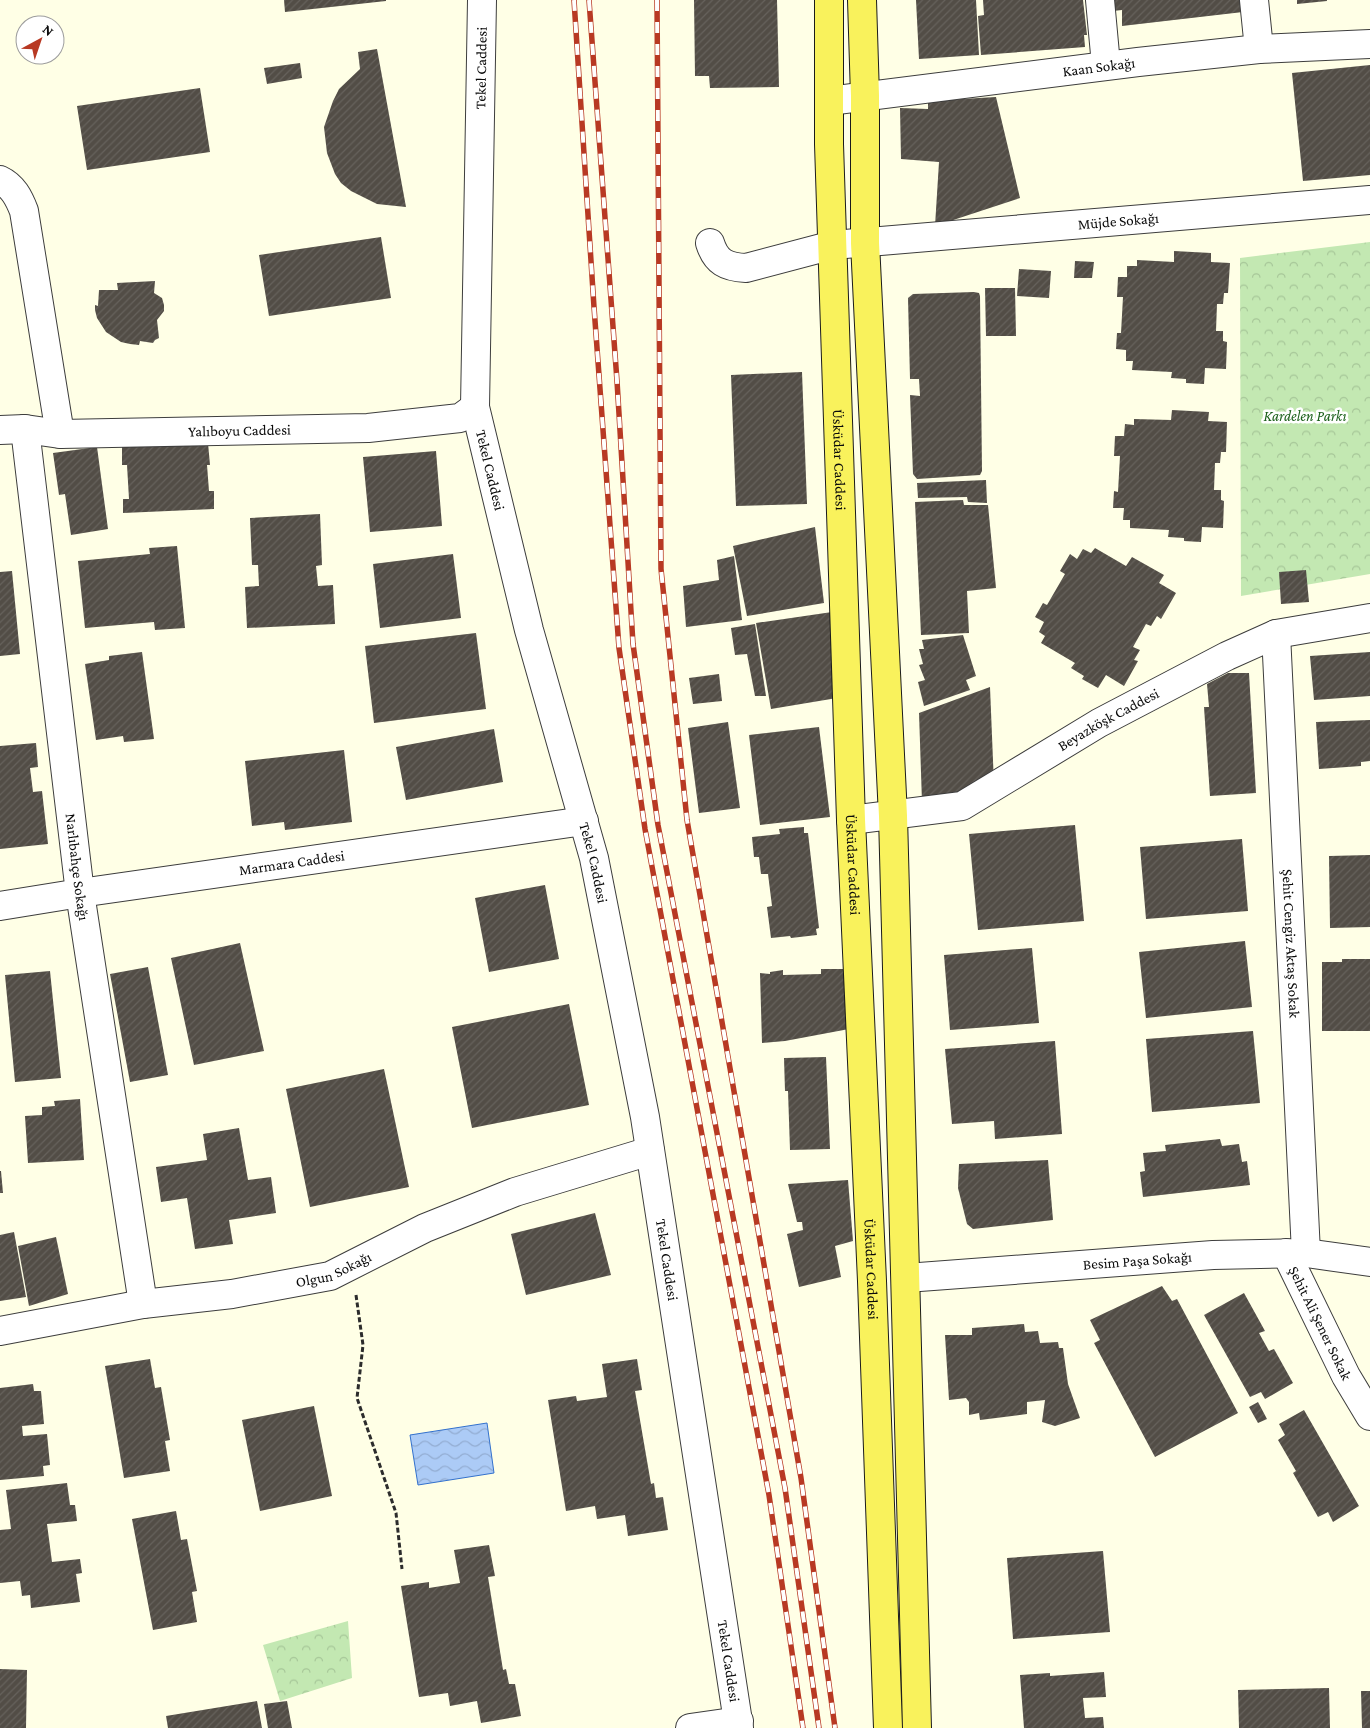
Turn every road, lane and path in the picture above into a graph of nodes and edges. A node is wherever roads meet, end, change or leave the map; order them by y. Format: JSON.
{"nodes":[{"id":1,"x":482,"y":0,"type":"edge"},
{"id":2,"x":829,"y":0,"type":"edge"},
{"id":3,"x":862,"y":0,"type":"edge"},
{"id":4,"x":1100,"y":0,"type":"edge"},
{"id":5,"x":1254,"y":0,"type":"edge"},
{"id":6,"x":1370,"y":44,"type":"edge"},
{"id":7,"x":1259,"y":49,"type":"junction"},
{"id":8,"x":1106,"y":65,"type":"junction"},
{"id":9,"x":865,"y":96,"type":"junction"},
{"id":10,"x":829,"y":102,"type":"junction"},
{"id":11,"x":0,"y":180,"type":"edge"},
{"id":12,"x":1370,"y":200,"type":"edge"},
{"id":13,"x":710,"y":243,"type":"dead end"},
{"id":14,"x":865,"y":243,"type":"junction"},
{"id":15,"x":833,"y":245,"type":"junction"},
{"id":16,"x":475,"y":407,"type":"junction"},
{"id":17,"x":12,"y":430,"type":"edge"},
{"id":18,"x":60,"y":434,"type":"junction"},
{"id":19,"x":1370,"y":618,"type":"edge"},
{"id":20,"x":1276,"y":634,"type":"junction"},
{"id":21,"x":893,"y":816,"type":"junction"},
{"id":22,"x":851,"y":820,"type":"junction"},
{"id":23,"x":584,"y":821,"type":"junction"},
{"id":24,"x":80,"y":893,"type":"junction"},
{"id":25,"x":0,"y":906,"type":"edge"},
{"id":26,"x":650,"y":1151,"type":"junction"},
{"id":27,"x":1296,"y":1253,"type":"junction"},
{"id":28,"x":1370,"y":1262,"type":"edge"},
{"id":29,"x":352,"y":1265,"type":"junction"},
{"id":30,"x":906,"y":1278,"type":"junction"},
{"id":31,"x":872,"y":1281,"type":"junction"},
{"id":32,"x":142,"y":1304,"type":"junction"},
{"id":33,"x":0,"y":1331,"type":"edge"},
{"id":34,"x":1370,"y":1416,"type":"edge"},
{"id":35,"x":402,"y":1569,"type":"dead end"},
{"id":36,"x":739,"y":1724,"type":"edge"},
{"id":37,"x":690,"y":1728,"type":"edge"},
{"id":38,"x":888,"y":1728,"type":"edge"},
{"id":39,"x":917,"y":1728,"type":"edge"}],
"edges":[{"from":1,"to":16,"type":"street","name":"Tekel Caddesi"},
{"from":2,"to":10,"type":"main road","name":"Üsküdar Caddesi"},
{"from":3,"to":9,"type":"main road"},
{"from":4,"to":8,"type":"street"},
{"from":5,"to":7,"type":"street"},
{"from":6,"to":7,"type":"street","name":"Kaan Sokağı"},
{"from":7,"to":8,"type":"street","name":"Kaan Sokağı"},
{"from":8,"to":9,"type":"street","name":"Kaan Sokağı"},
{"from":9,"to":10,"type":"street","name":"Kaan Sokağı"},
{"from":9,"to":14,"type":"main road"},
{"from":10,"to":15,"type":"main road","name":"Üsküdar Caddesi"},
{"from":11,"to":18,"type":"street"},
{"from":12,"to":14,"type":"street","name":"Müjde Sokağı"},
{"from":13,"to":15,"type":"street","name":"Müjde Sokağı"},
{"from":14,"to":15,"type":"street","name":"Müjde Sokağı"},
{"from":14,"to":21,"type":"main road"},
{"from":15,"to":22,"type":"main road","name":"Üsküdar Caddesi"},
{"from":16,"to":18,"type":"street","name":"Yalıboyu Caddesi"},
{"from":16,"to":23,"type":"street","name":"Tekel Caddesi"},
{"from":17,"to":18,"type":"street","name":"Yalıboyu Caddesi"},
{"from":17,"to":24,"type":"street","name":"Narlıbahçe Sokağı"},
{"from":19,"to":20,"type":"street","name":"Beyazköşk Caddesi"},
{"from":20,"to":21,"type":"street","name":"Beyazköşk Caddesi"},
{"from":20,"to":27,"type":"street","name":"Şehit Cengiz Aktaş Sokak"},
{"from":21,"to":22,"type":"street","name":"Beyazköşk Caddesi"},
{"from":21,"to":30,"type":"main road"},
{"from":22,"to":31,"type":"main road","name":"Üsküdar Caddesi"},
{"from":23,"to":24,"type":"street","name":"Marmara Caddesi"},
{"from":23,"to":26,"type":"street","name":"Tekel Caddesi"},
{"from":24,"to":25,"type":"street","name":"Marmara Caddesi"},
{"from":24,"to":32,"type":"street","name":"Narlıbahçe Sokağı"},
{"from":26,"to":29,"type":"street","name":"Olgun Sokağı"},
{"from":26,"to":36,"type":"street","name":"Tekel Caddesi"},
{"from":27,"to":28,"type":"street","name":"Besim Paşa Sokağı"},
{"from":27,"to":30,"type":"street","name":"Besim Paşa Sokağı"},
{"from":27,"to":34,"type":"street","name":"Şehit Ali Şener Sokak"},
{"from":29,"to":32,"type":"street","name":"Olgun Sokağı"},
{"from":29,"to":35,"type":"path"},
{"from":30,"to":31,"type":"main road"},
{"from":30,"to":39,"type":"main road"},
{"from":31,"to":38,"type":"main road","name":"Üsküdar Caddesi"},
{"from":32,"to":33,"type":"street","name":"Olgun Sokağı"},
{"from":36,"to":37,"type":"street"}]}
